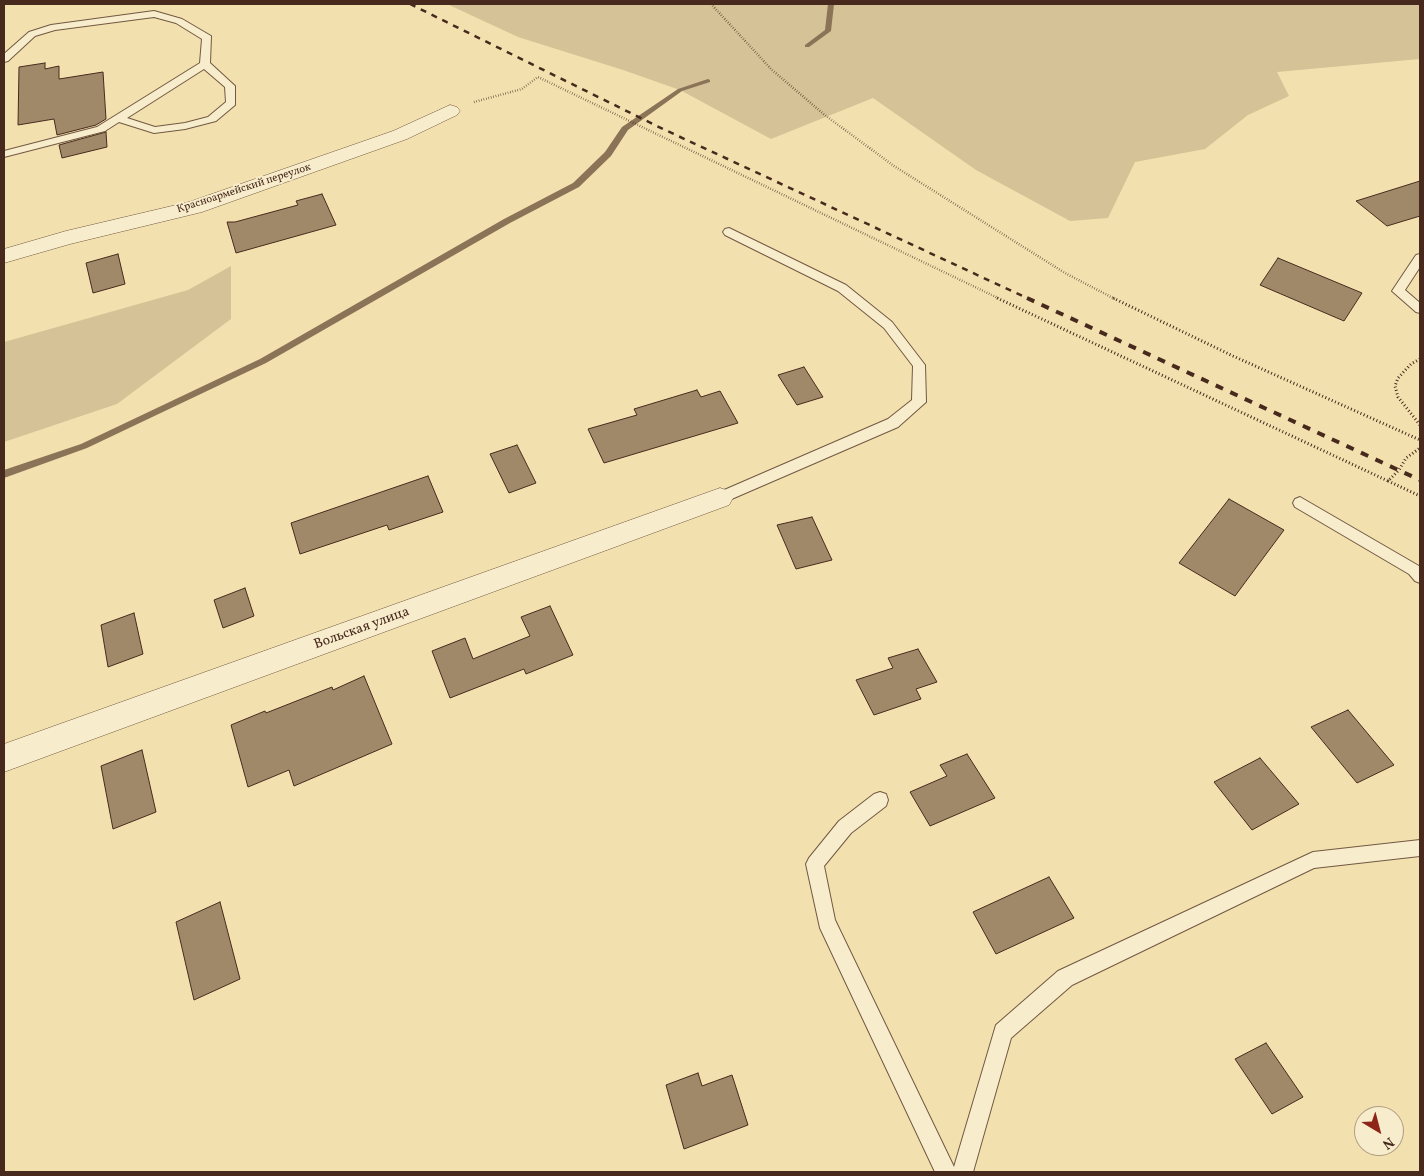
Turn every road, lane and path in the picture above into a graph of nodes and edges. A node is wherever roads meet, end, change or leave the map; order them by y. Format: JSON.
{"nodes":[{"id":1,"x":711,"y":4,"type":"edge"},
{"id":2,"x":4,"y":59,"type":"edge"},
{"id":3,"x":205,"y":64,"type":"junction"},
{"id":4,"x":450,"y":111,"type":"joint"},
{"id":5,"x":120,"y":119,"type":"junction"},
{"id":6,"x":4,"y":154,"type":"edge"},
{"id":7,"x":729,"y":232,"type":"dead end"},
{"id":8,"x":4,"y":256,"type":"edge"},
{"id":9,"x":1420,"y":258,"type":"edge"},
{"id":10,"x":1420,"y":309,"type":"edge"},
{"id":11,"x":1420,"y":359,"type":"edge"},
{"id":12,"x":1420,"y":425,"type":"edge"},
{"id":13,"x":1420,"y":440,"type":"edge"},
{"id":14,"x":1420,"y":448,"type":"edge"},
{"id":15,"x":1388,"y":481,"type":"junction"},
{"id":16,"x":1420,"y":496,"type":"edge"},
{"id":17,"x":720,"y":498,"type":"joint"},
{"id":18,"x":1300,"y":503,"type":"dead end"},
{"id":19,"x":1420,"y":577,"type":"edge"},
{"id":20,"x":4,"y":758,"type":"edge"},
{"id":21,"x":880,"y":800,"type":"dead end"},
{"id":22,"x":1420,"y":848,"type":"edge"},
{"id":23,"x":946,"y":1172,"type":"edge"},
{"id":24,"x":963,"y":1172,"type":"edge"}],
"edges":[{"from":1,"to":13,"type":"path"},
{"from":2,"to":3,"type":"lane"},
{"from":3,"to":5,"type":"lane"},
{"from":3,"to":5,"type":"lane"},
{"from":4,"to":8,"type":"street","name":"Красноармейский переулок"},
{"from":4,"to":15,"type":"path"},
{"from":5,"to":6,"type":"lane"},
{"from":7,"to":17,"type":"lane"},
{"from":9,"to":10,"type":"lane"},
{"from":11,"to":12,"type":"path"},
{"from":14,"to":15,"type":"path"},
{"from":15,"to":16,"type":"path"},
{"from":17,"to":20,"type":"street","name":"Вольская улица"},
{"from":18,"to":19,"type":"lane"},
{"from":21,"to":23,"type":"lane"},
{"from":22,"to":24,"type":"lane"}]}
